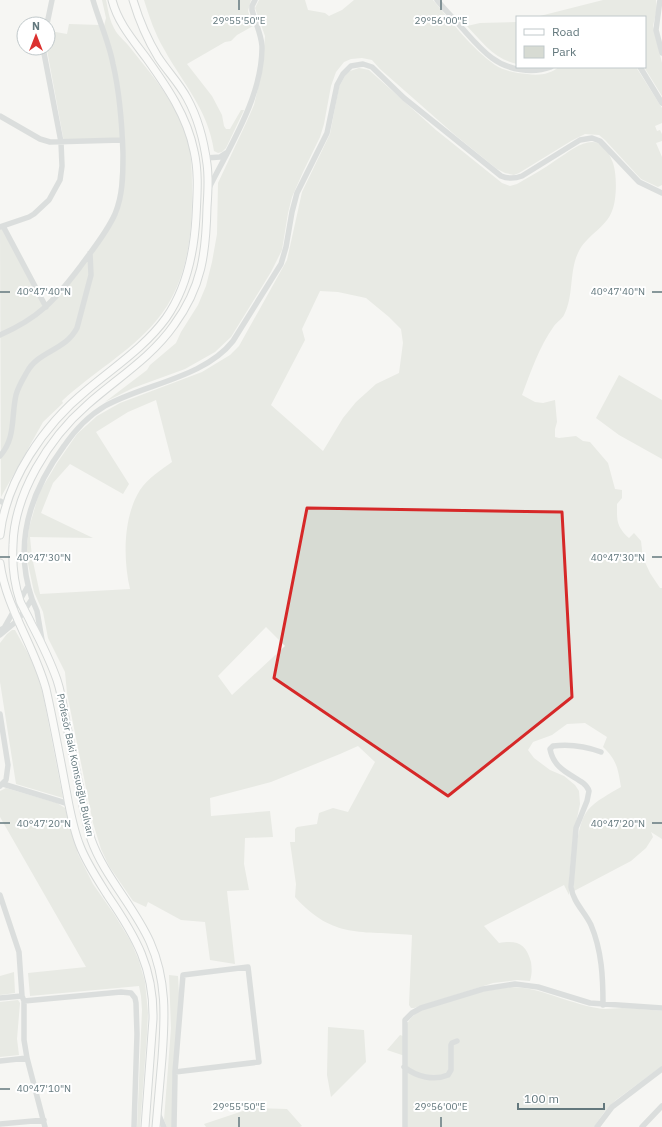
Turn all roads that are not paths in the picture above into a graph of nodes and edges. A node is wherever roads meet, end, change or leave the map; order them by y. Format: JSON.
{"nodes":[{"id":1,"x":52,"y":0,"type":"edge"},
{"id":2,"x":93,"y":0,"type":"edge"},
{"id":3,"x":112,"y":0,"type":"edge"},
{"id":4,"x":133,"y":0,"type":"edge"},
{"id":5,"x":255,"y":0,"type":"edge"},
{"id":6,"x":437,"y":0,"type":"edge"},
{"id":7,"x":660,"y":0,"type":"edge"},
{"id":8,"x":49,"y":16,"type":"edge"},
{"id":9,"x":662,"y":53,"type":"edge"},
{"id":10,"x":45,"y":56,"type":"edge"},
{"id":11,"x":548,"y":68,"type":"edge"},
{"id":12,"x":641,"y":68,"type":"edge"},
{"id":13,"x":662,"y":103,"type":"edge"},
{"id":14,"x":1,"y":119,"type":"edge"},
{"id":15,"x":122,"y":140,"type":"junction"},
{"id":16,"x":61,"y":142,"type":"junction"},
{"id":17,"x":227,"y":153,"type":"junction"},
{"id":18,"x":206,"y":158,"type":"junction"},
{"id":19,"x":208,"y":191,"type":"junction"},
{"id":20,"x":662,"y":193,"type":"edge"},
{"id":21,"x":2,"y":226,"type":"edge"},
{"id":22,"x":90,"y":253,"type":"junction"},
{"id":23,"x":46,"y":307,"type":"junction"},
{"id":24,"x":0,"y":335,"type":"edge"},
{"id":25,"x":0,"y":456,"type":"edge"},
{"id":26,"x":3,"y":502,"type":"edge"},
{"id":27,"x":0,"y":535,"type":"edge"},
{"id":28,"x":0,"y":563,"type":"edge"},
{"id":29,"x":28,"y":586,"type":"junction"},
{"id":30,"x":32,"y":599,"type":"junction"},
{"id":31,"x":20,"y":601,"type":"junction"},
{"id":32,"x":24,"y":609,"type":"junction"},
{"id":33,"x":14,"y":610,"type":"junction"},
{"id":34,"x":18,"y":620,"type":"junction"},
{"id":35,"x":0,"y":634,"type":"edge"},
{"id":36,"x":44,"y":648,"type":"junction"},
{"id":37,"x":0,"y":714,"type":"edge"},
{"id":38,"x":601,"y":752,"type":"dead end"},
{"id":39,"x":2,"y":785,"type":"edge"},
{"id":40,"x":69,"y":804,"type":"junction"},
{"id":41,"x":0,"y":895,"type":"edge"},
{"id":42,"x":0,"y":998,"type":"edge"},
{"id":43,"x":23,"y":998,"type":"junction"},
{"id":44,"x":603,"y":1005,"type":"junction"},
{"id":45,"x":662,"y":1008,"type":"edge"},
{"id":46,"x":457,"y":1041,"type":"dead end"},
{"id":47,"x":27,"y":1058,"type":"junction"},
{"id":48,"x":0,"y":1061,"type":"edge"},
{"id":49,"x":404,"y":1068,"type":"junction"},
{"id":50,"x":662,"y":1069,"type":"edge"},
{"id":51,"x":175,"y":1072,"type":"junction"},
{"id":52,"x":662,"y":1106,"type":"edge"},
{"id":53,"x":158,"y":1113,"type":"junction"},
{"id":54,"x":44,"y":1120,"type":"junction"},
{"id":55,"x":0,"y":1124,"type":"edge"},
{"id":56,"x":45,"y":1127,"type":"edge"},
{"id":57,"x":134,"y":1127,"type":"edge"},
{"id":58,"x":145,"y":1127,"type":"edge"},
{"id":59,"x":156,"y":1127,"type":"edge"},
{"id":60,"x":164,"y":1127,"type":"edge"},
{"id":61,"x":174,"y":1127,"type":"edge"},
{"id":62,"x":405,"y":1127,"type":"edge"},
{"id":63,"x":597,"y":1127,"type":"edge"},
{"id":64,"x":642,"y":1127,"type":"edge"}],
"edges":[{"from":1,"to":8,"type":"street"},
{"from":2,"to":15,"type":"street"},
{"from":3,"to":26,"type":"main road"},
{"from":4,"to":18,"type":"main road","name":"Profesör Baki Komsuoğlu Bulvarı"},
{"from":5,"to":17,"type":"street"},
{"from":6,"to":11,"type":"street"},
{"from":7,"to":9,"type":"street"},
{"from":10,"to":16,"type":"street"},
{"from":12,"to":13,"type":"street"},
{"from":14,"to":16,"type":"street"},
{"from":15,"to":16,"type":"street"},
{"from":15,"to":22,"type":"street"},
{"from":16,"to":21,"type":"street"},
{"from":17,"to":18,"type":"street"},
{"from":17,"to":19,"type":"street"},
{"from":18,"to":19,"type":"main road","name":"Profesör Baki Komsuoğlu Bulvarı"},
{"from":19,"to":31,"type":"main road","name":"Profesör Baki Komsuoğlu Bulvarı"},
{"from":20,"to":29,"type":"street"},
{"from":21,"to":23,"type":"street"},
{"from":22,"to":23,"type":"street"},
{"from":22,"to":25,"type":"street"},
{"from":23,"to":24,"type":"street"},
{"from":26,"to":27,"type":"main road"},
{"from":28,"to":33,"type":"main road","name":"Profesör Baki Komsuoğlu Bulvarı"},
{"from":29,"to":30,"type":"street"},
{"from":29,"to":31,"type":"street"},
{"from":30,"to":32,"type":"street"},
{"from":30,"to":36,"type":"street"},
{"from":31,"to":32,"type":"main road","name":"Profesör Baki Komsuoğlu Bulvarı"},
{"from":31,"to":33,"type":"street"},
{"from":32,"to":34,"type":"street"},
{"from":32,"to":36,"type":"main road","name":"Profesör Baki Komsuoğlu Bulvarı"},
{"from":33,"to":34,"type":"main road","name":"Profesör Baki Komsuoğlu Bulvarı"},
{"from":33,"to":35,"type":"street"},
{"from":34,"to":35,"type":"street"},
{"from":34,"to":40,"type":"main road","name":"Profesör Baki Komsuoğlu Bulvarı"},
{"from":36,"to":53,"type":"main road","name":"Profesör Baki Komsuoğlu Bulvarı"},
{"from":37,"to":39,"type":"street"},
{"from":38,"to":44,"type":"street"},
{"from":39,"to":40,"type":"street"},
{"from":40,"to":58,"type":"main road","name":"Profesör Baki Komsuoğlu Bulvarı"},
{"from":41,"to":43,"type":"street"},
{"from":42,"to":43,"type":"street"},
{"from":43,"to":47,"type":"street"},
{"from":43,"to":57,"type":"street"},
{"from":44,"to":45,"type":"street"},
{"from":44,"to":49,"type":"street"},
{"from":46,"to":49,"type":"street"},
{"from":47,"to":48,"type":"street"},
{"from":47,"to":54,"type":"street"},
{"from":49,"to":62,"type":"street"},
{"from":50,"to":63,"type":"street"},
{"from":51,"to":51,"type":"street"},
{"from":51,"to":61,"type":"street"},
{"from":52,"to":64,"type":"street"},
{"from":53,"to":59,"type":"main road","name":"Profesör Baki Komsuoğlu Bulvarı"},
{"from":53,"to":60,"type":"street"},
{"from":54,"to":55,"type":"street"},
{"from":54,"to":56,"type":"street"}]}
